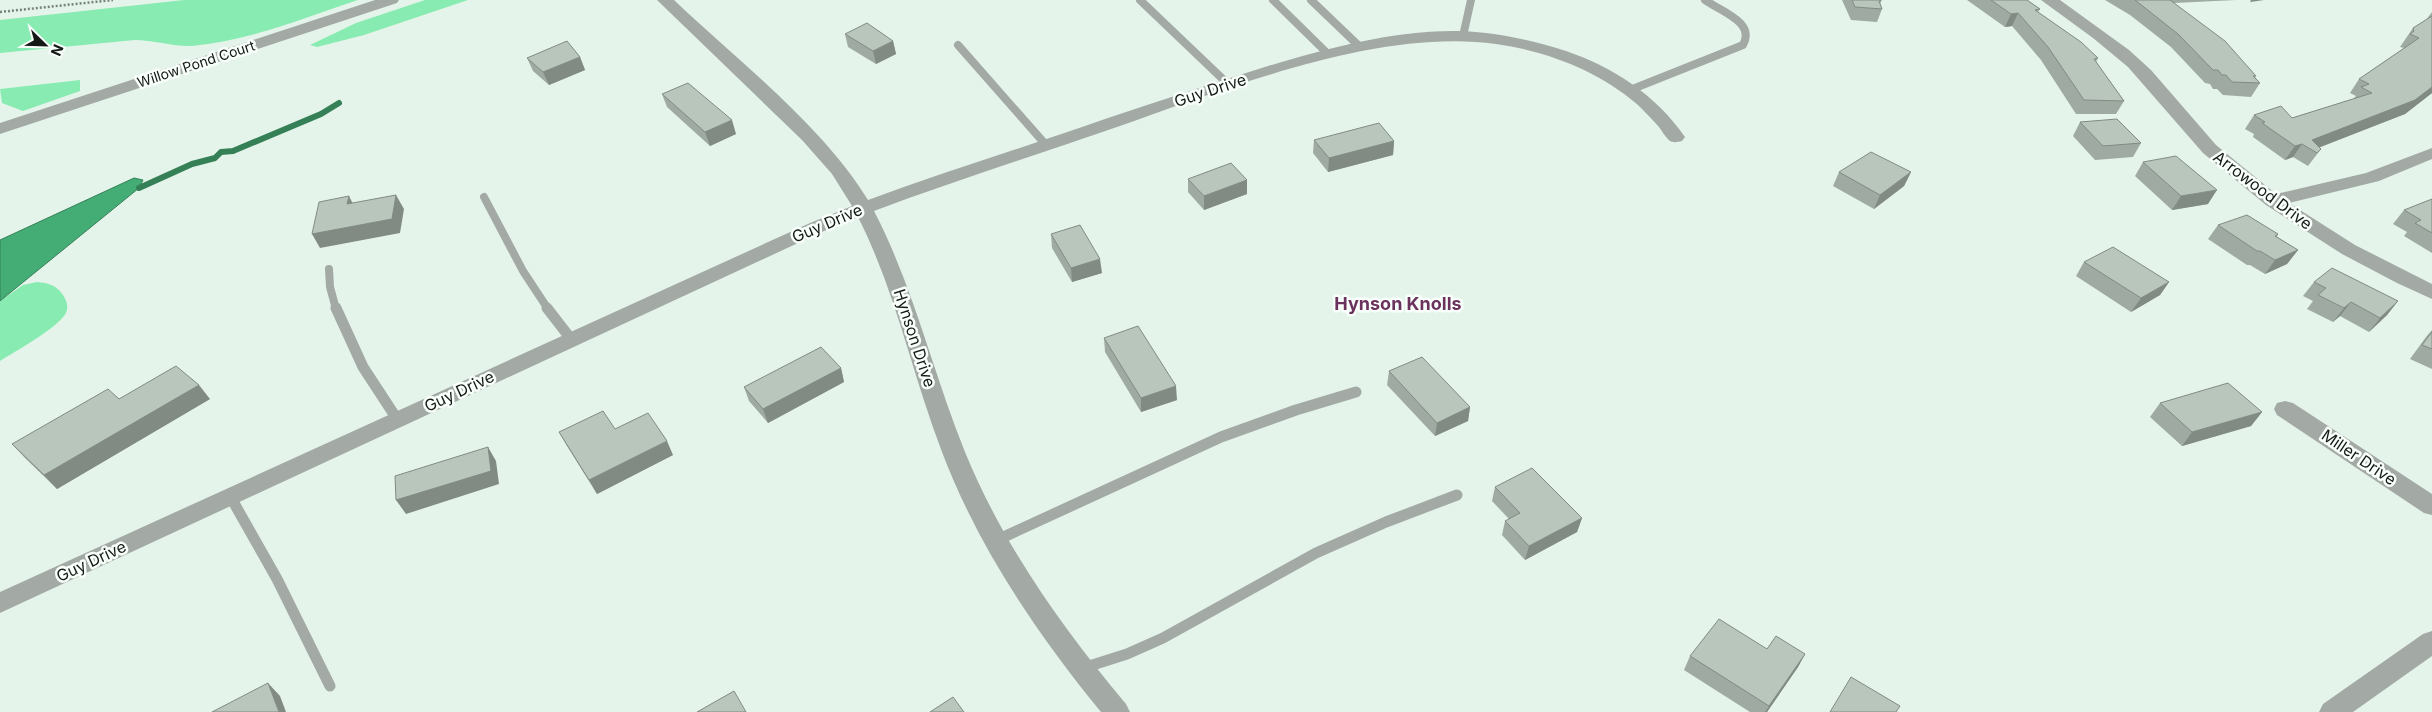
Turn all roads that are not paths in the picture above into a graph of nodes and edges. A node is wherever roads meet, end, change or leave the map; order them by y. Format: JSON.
{"nodes":[{"id":1,"x":391,"y":0,"type":"edge"},
{"id":2,"x":665,"y":0,"type":"edge"},
{"id":3,"x":1140,"y":0,"type":"edge"},
{"id":4,"x":1273,"y":0,"type":"edge"},
{"id":5,"x":1311,"y":0,"type":"edge"},
{"id":6,"x":1471,"y":0,"type":"edge"},
{"id":7,"x":1705,"y":0,"type":"edge"},
{"id":8,"x":2049,"y":0,"type":"edge"},
{"id":9,"x":1463,"y":36,"type":"junction"},
{"id":10,"x":958,"y":44,"type":"dead end"},
{"id":11,"x":1359,"y":46,"type":"junction"},
{"id":12,"x":1328,"y":54,"type":"junction"},
{"id":13,"x":1228,"y":84,"type":"junction"},
{"id":14,"x":1630,"y":90,"type":"junction"},
{"id":15,"x":0,"y":129,"type":"edge"},
{"id":16,"x":1676,"y":137,"type":"dead end"},
{"id":17,"x":1046,"y":145,"type":"junction"},
{"id":18,"x":2432,"y":153,"type":"edge"},
{"id":19,"x":484,"y":197,"type":"dead end"},
{"id":20,"x":2273,"y":201,"type":"junction"},
{"id":21,"x":863,"y":208,"type":"junction"},
{"id":22,"x":329,"y":269,"type":"dead end"},
{"id":23,"x":2432,"y":292,"type":"edge"},
{"id":24,"x":571,"y":339,"type":"junction"},
{"id":25,"x":1356,"y":392,"type":"dead end"},
{"id":26,"x":2285,"y":409,"type":"dead end"},
{"id":27,"x":397,"y":419,"type":"junction"},
{"id":28,"x":1457,"y":495,"type":"dead end"},
{"id":29,"x":230,"y":496,"type":"junction"},
{"id":30,"x":2432,"y":506,"type":"edge"},
{"id":31,"x":997,"y":540,"type":"junction"},
{"id":32,"x":0,"y":603,"type":"edge"},
{"id":33,"x":2432,"y":642,"type":"edge"},
{"id":34,"x":1080,"y":669,"type":"junction"},
{"id":35,"x":330,"y":686,"type":"dead end"},
{"id":36,"x":1117,"y":712,"type":"edge"},
{"id":37,"x":2332,"y":712,"type":"edge"}],
"edges":[{"from":1,"to":15,"type":"street","name":"Willow Pond Court"},
{"from":2,"to":21,"type":"street","name":"Hynson Drive"},
{"from":3,"to":13,"type":"lane"},
{"from":4,"to":12,"type":"lane"},
{"from":5,"to":11,"type":"lane"},
{"from":6,"to":9,"type":"lane"},
{"from":7,"to":14,"type":"lane"},
{"from":8,"to":20,"type":"street","name":"Arrowood Drive"},
{"from":9,"to":11,"type":"street","name":"Guy Drive"},
{"from":9,"to":14,"type":"street","name":"Guy Drive"},
{"from":10,"to":17,"type":"lane"},
{"from":11,"to":12,"type":"street","name":"Guy Drive"},
{"from":12,"to":13,"type":"street","name":"Guy Drive"},
{"from":13,"to":17,"type":"street","name":"Guy Drive"},
{"from":14,"to":16,"type":"street","name":"Guy Drive"},
{"from":17,"to":21,"type":"street","name":"Guy Drive"},
{"from":18,"to":20,"type":"street"},
{"from":19,"to":24,"type":"lane"},
{"from":20,"to":23,"type":"street","name":"Arrowood Drive"},
{"from":21,"to":24,"type":"street","name":"Guy Drive"},
{"from":21,"to":31,"type":"street","name":"Hynson Drive"},
{"from":22,"to":27,"type":"lane"},
{"from":24,"to":27,"type":"street","name":"Guy Drive"},
{"from":25,"to":31,"type":"lane"},
{"from":26,"to":30,"type":"street","name":"Miller Drive"},
{"from":27,"to":29,"type":"street","name":"Guy Drive"},
{"from":28,"to":34,"type":"lane"},
{"from":29,"to":32,"type":"street","name":"Guy Drive"},
{"from":29,"to":35,"type":"lane"},
{"from":31,"to":34,"type":"street","name":"Hynson Drive"},
{"from":33,"to":37,"type":"street"},
{"from":34,"to":36,"type":"street","name":"Hynson Drive"}]}
